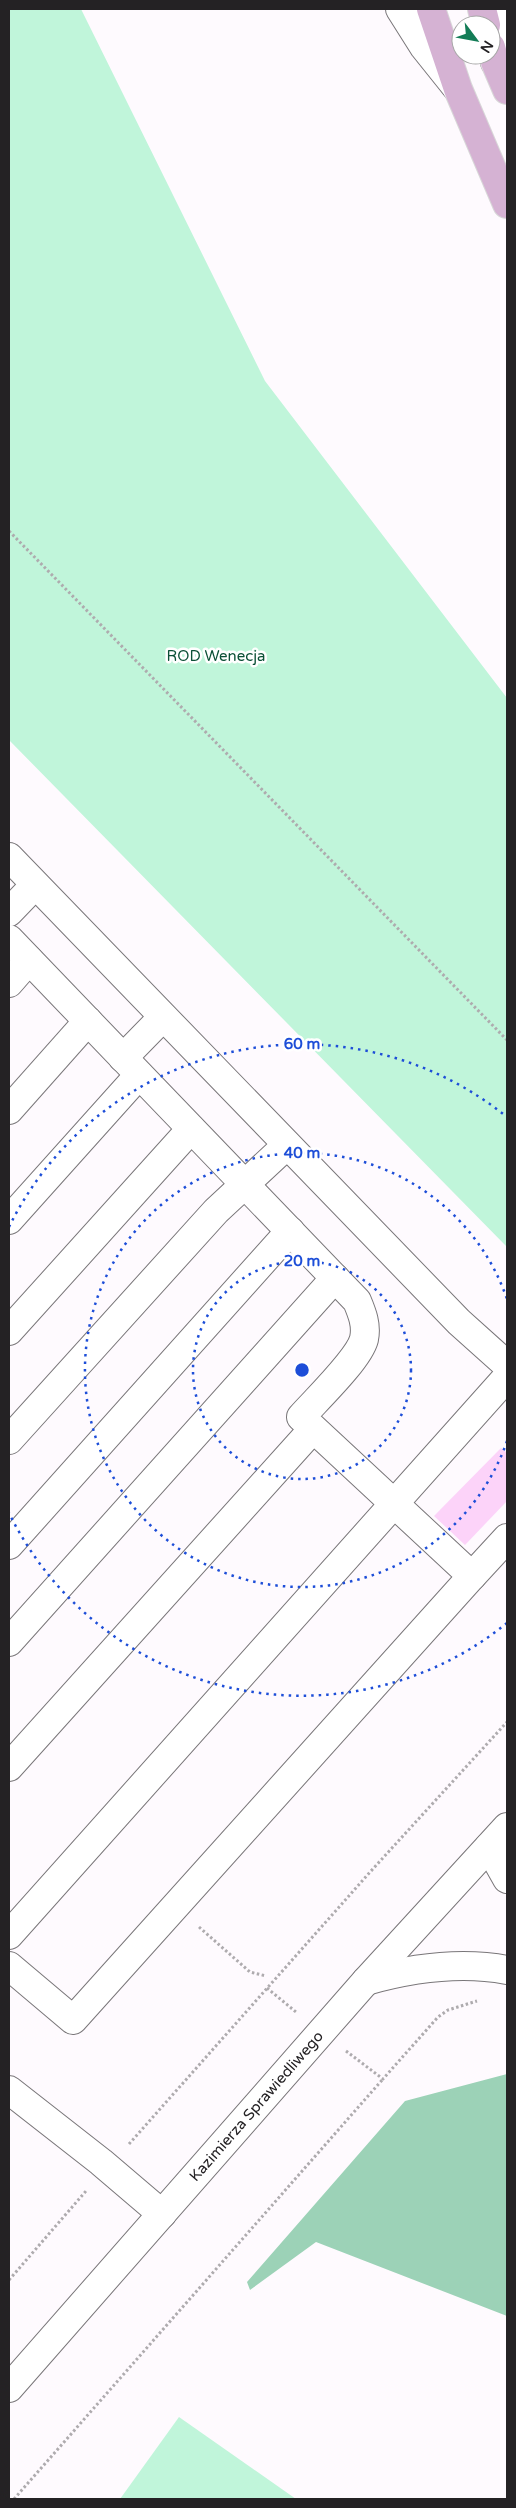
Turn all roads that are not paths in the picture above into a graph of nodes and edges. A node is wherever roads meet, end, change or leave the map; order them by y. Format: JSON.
{"nodes":[{"id":1,"x":400,"y":9,"type":"edge"},
{"id":2,"x":431,"y":9,"type":"edge"},
{"id":3,"x":497,"y":65,"type":"edge"},
{"id":4,"x":458,"y":89,"type":"junction"},
{"id":5,"x":507,"y":90,"type":"edge"},
{"id":6,"x":507,"y":204,"type":"edge"},
{"id":7,"x":9,"y":857,"type":"edge"},
{"id":8,"x":35,"y":885,"type":"junction"},
{"id":9,"x":9,"y":912,"type":"edge"},
{"id":10,"x":9,"y":939,"type":"edge"},
{"id":11,"x":30,"y":960,"type":"junction"},
{"id":12,"x":9,"y":983,"type":"edge"},
{"id":13,"x":163,"y":1017,"type":"junction"},
{"id":14,"x":88,"y":1021,"type":"junction"},
{"id":15,"x":131,"y":1066,"type":"junction"},
{"id":16,"x":9,"y":1110,"type":"edge"},
{"id":17,"x":191,"y":1129,"type":"junction"},
{"id":18,"x":287,"y":1145,"type":"junction"},
{"id":19,"x":245,"y":1184,"type":"junction"},
{"id":20,"x":9,"y":1220,"type":"edge"},
{"id":21,"x":290,"y":1231,"type":"junction"},
{"id":22,"x":335,"y":1278,"type":"junction"},
{"id":23,"x":9,"y":1331,"type":"edge"},
{"id":24,"x":507,"y":1364,"type":"edge"},
{"id":25,"x":507,"y":1377,"type":"edge"},
{"id":26,"x":314,"y":1429,"type":"junction"},
{"id":27,"x":9,"y":1440,"type":"edge"},
{"id":28,"x":394,"y":1503,"type":"junction"},
{"id":29,"x":507,"y":1538,"type":"edge"},
{"id":30,"x":9,"y":1545,"type":"edge"},
{"id":31,"x":472,"y":1576,"type":"junction"},
{"id":32,"x":9,"y":1642,"type":"edge"},
{"id":33,"x":9,"y":1768,"type":"edge"},
{"id":34,"x":507,"y":1827,"type":"edge"},
{"id":35,"x":498,"y":1848,"type":"edge"},
{"id":36,"x":507,"y":1879,"type":"edge"},
{"id":37,"x":9,"y":1935,"type":"edge"},
{"id":38,"x":9,"y":1966,"type":"edge"},
{"id":39,"x":507,"y":1970,"type":"edge"},
{"id":40,"x":366,"y":1982,"type":"junction"},
{"id":41,"x":9,"y":2090,"type":"edge"},
{"id":42,"x":162,"y":2214,"type":"junction"},
{"id":43,"x":9,"y":2388,"type":"edge"}],
"edges":[{"from":1,"to":4,"type":"street"},
{"from":2,"to":4,"type":"main road"},
{"from":3,"to":5,"type":"main road"},
{"from":4,"to":6,"type":"main road"},
{"from":7,"to":8,"type":"street"},
{"from":8,"to":9,"type":"street"},
{"from":8,"to":13,"type":"street"},
{"from":10,"to":11,"type":"street"},
{"from":11,"to":12,"type":"street"},
{"from":11,"to":14,"type":"street"},
{"from":13,"to":15,"type":"street"},
{"from":13,"to":18,"type":"street"},
{"from":14,"to":15,"type":"street"},
{"from":14,"to":16,"type":"street"},
{"from":15,"to":17,"type":"street"},
{"from":15,"to":20,"type":"street"},
{"from":17,"to":19,"type":"street"},
{"from":17,"to":23,"type":"street"},
{"from":18,"to":19,"type":"street"},
{"from":18,"to":24,"type":"street"},
{"from":19,"to":21,"type":"street"},
{"from":19,"to":27,"type":"street"},
{"from":21,"to":22,"type":"street"},
{"from":21,"to":30,"type":"street"},
{"from":22,"to":26,"type":"street"},
{"from":22,"to":32,"type":"street"},
{"from":25,"to":28,"type":"street"},
{"from":26,"to":28,"type":"street"},
{"from":26,"to":33,"type":"street"},
{"from":28,"to":31,"type":"street"},
{"from":28,"to":37,"type":"street"},
{"from":29,"to":31,"type":"street"},
{"from":31,"to":38,"type":"street"},
{"from":34,"to":35,"type":"street","name":"Kazimierza Sprawiedliwego"},
{"from":35,"to":36,"type":"street"},
{"from":35,"to":40,"type":"street","name":"Kazimierza Sprawiedliwego"},
{"from":39,"to":40,"type":"street"},
{"from":40,"to":42,"type":"street","name":"Kazimierza Sprawiedliwego"},
{"from":41,"to":42,"type":"street"},
{"from":42,"to":43,"type":"street","name":"Kazimierza Sprawiedliwego"}]}
